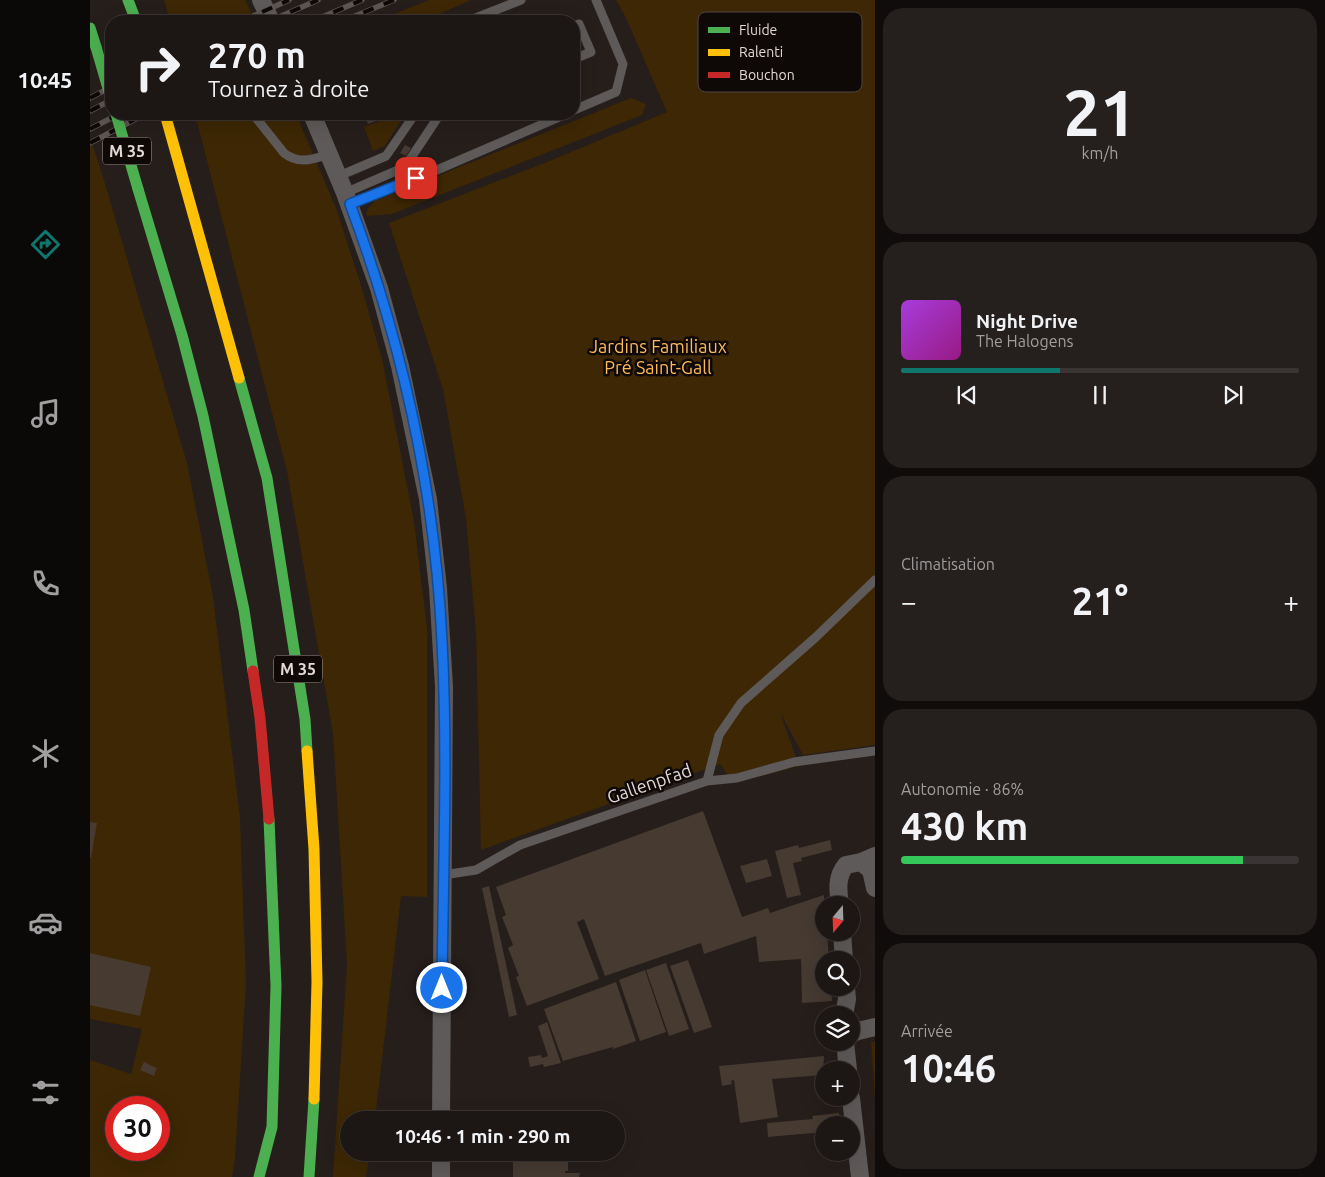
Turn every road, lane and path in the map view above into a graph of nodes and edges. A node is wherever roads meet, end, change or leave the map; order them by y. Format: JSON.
{"nodes":[{"id":1,"x":128,"y":0,"type":"edge"},
{"id":2,"x":134,"y":0,"type":"edge"},
{"id":3,"x":261,"y":0,"type":"edge"},
{"id":4,"x":521,"y":0,"type":"edge"},
{"id":5,"x":596,"y":0,"type":"edge"},
{"id":6,"x":134,"y":15,"type":"edge"},
{"id":7,"x":135,"y":15,"type":"edge"},
{"id":8,"x":268,"y":15,"type":"edge"},
{"id":9,"x":483,"y":15,"type":"edge"},
{"id":10,"x":580,"y":26,"type":"edge"},
{"id":11,"x":90,"y":28,"type":"edge"},
{"id":12,"x":580,"y":57,"type":"edge"},
{"id":13,"x":105,"y":79,"type":"edge"},
{"id":14,"x":580,"y":107,"type":"edge"},
{"id":15,"x":118,"y":120,"type":"edge"},
{"id":16,"x":167,"y":120,"type":"edge"},
{"id":17,"x":258,"y":120,"type":"edge"},
{"id":18,"x":319,"y":120,"type":"edge"},
{"id":19,"x":410,"y":120,"type":"edge"},
{"id":20,"x":436,"y":120,"type":"edge"},
{"id":21,"x":552,"y":120,"type":"edge"},
{"id":22,"x":330,"y":154,"type":"junction"},
{"id":23,"x":338,"y":176,"type":"junction"},
{"id":24,"x":348,"y":198,"type":"junction"},
{"id":25,"x":875,"y":580,"type":"edge"},
{"id":26,"x":875,"y":751,"type":"edge"},
{"id":27,"x":707,"y":781,"type":"junction"},
{"id":28,"x":868,"y":859,"type":"edge"},
{"id":29,"x":443,"y":875,"type":"junction"},
{"id":30,"x":875,"y":888,"type":"edge"},
{"id":31,"x":839,"y":896,"type":"edge"},
{"id":32,"x":875,"y":1027,"type":"edge"},
{"id":33,"x":860,"y":1031,"type":"edge"},
{"id":34,"x":852,"y":1106,"type":"edge"},
{"id":35,"x":441,"y":1111,"type":"edge"},
{"id":36,"x":272,"y":1127,"type":"junction"},
{"id":37,"x":441,"y":1161,"type":"edge"},
{"id":38,"x":259,"y":1177,"type":"edge"},
{"id":39,"x":266,"y":1177,"type":"edge"},
{"id":40,"x":309,"y":1177,"type":"edge"},
{"id":41,"x":441,"y":1177,"type":"edge"},
{"id":42,"x":860,"y":1177,"type":"edge"}],
"edges":[{"from":1,"to":6,"type":"highway"},
{"from":2,"to":7,"type":"highway"},
{"from":3,"to":8,"type":"street"},
{"from":4,"to":9,"type":"lane"},
{"from":5,"to":14,"type":"lane"},
{"from":10,"to":12,"type":"lane"},
{"from":11,"to":13,"type":"highway","bridge":true},
{"from":15,"to":36,"type":"highway","number":"M 35","bridge":true},
{"from":16,"to":40,"type":"highway","number":"M 35"},
{"from":17,"to":22,"type":"lane"},
{"from":18,"to":22,"type":"street"},
{"from":19,"to":23,"type":"lane"},
{"from":20,"to":24,"type":"lane"},
{"from":21,"to":24,"type":"lane"},
{"from":22,"to":23,"type":"street"},
{"from":23,"to":24,"type":"street"},
{"from":24,"to":29,"type":"street"},
{"from":25,"to":27,"type":"lane"},
{"from":26,"to":27,"type":"lane","name":"Gallenpfad"},
{"from":27,"to":29,"type":"lane","name":"Gallenpfad"},
{"from":28,"to":30,"type":"street"},
{"from":28,"to":31,"type":"street"},
{"from":29,"to":35,"type":"street"},
{"from":32,"to":33,"type":"street"},
{"from":34,"to":42,"type":"street"},
{"from":36,"to":38,"type":"highway"},
{"from":36,"to":39,"type":"highway","number":"M 35"},
{"from":37,"to":41,"type":"street"}]}
